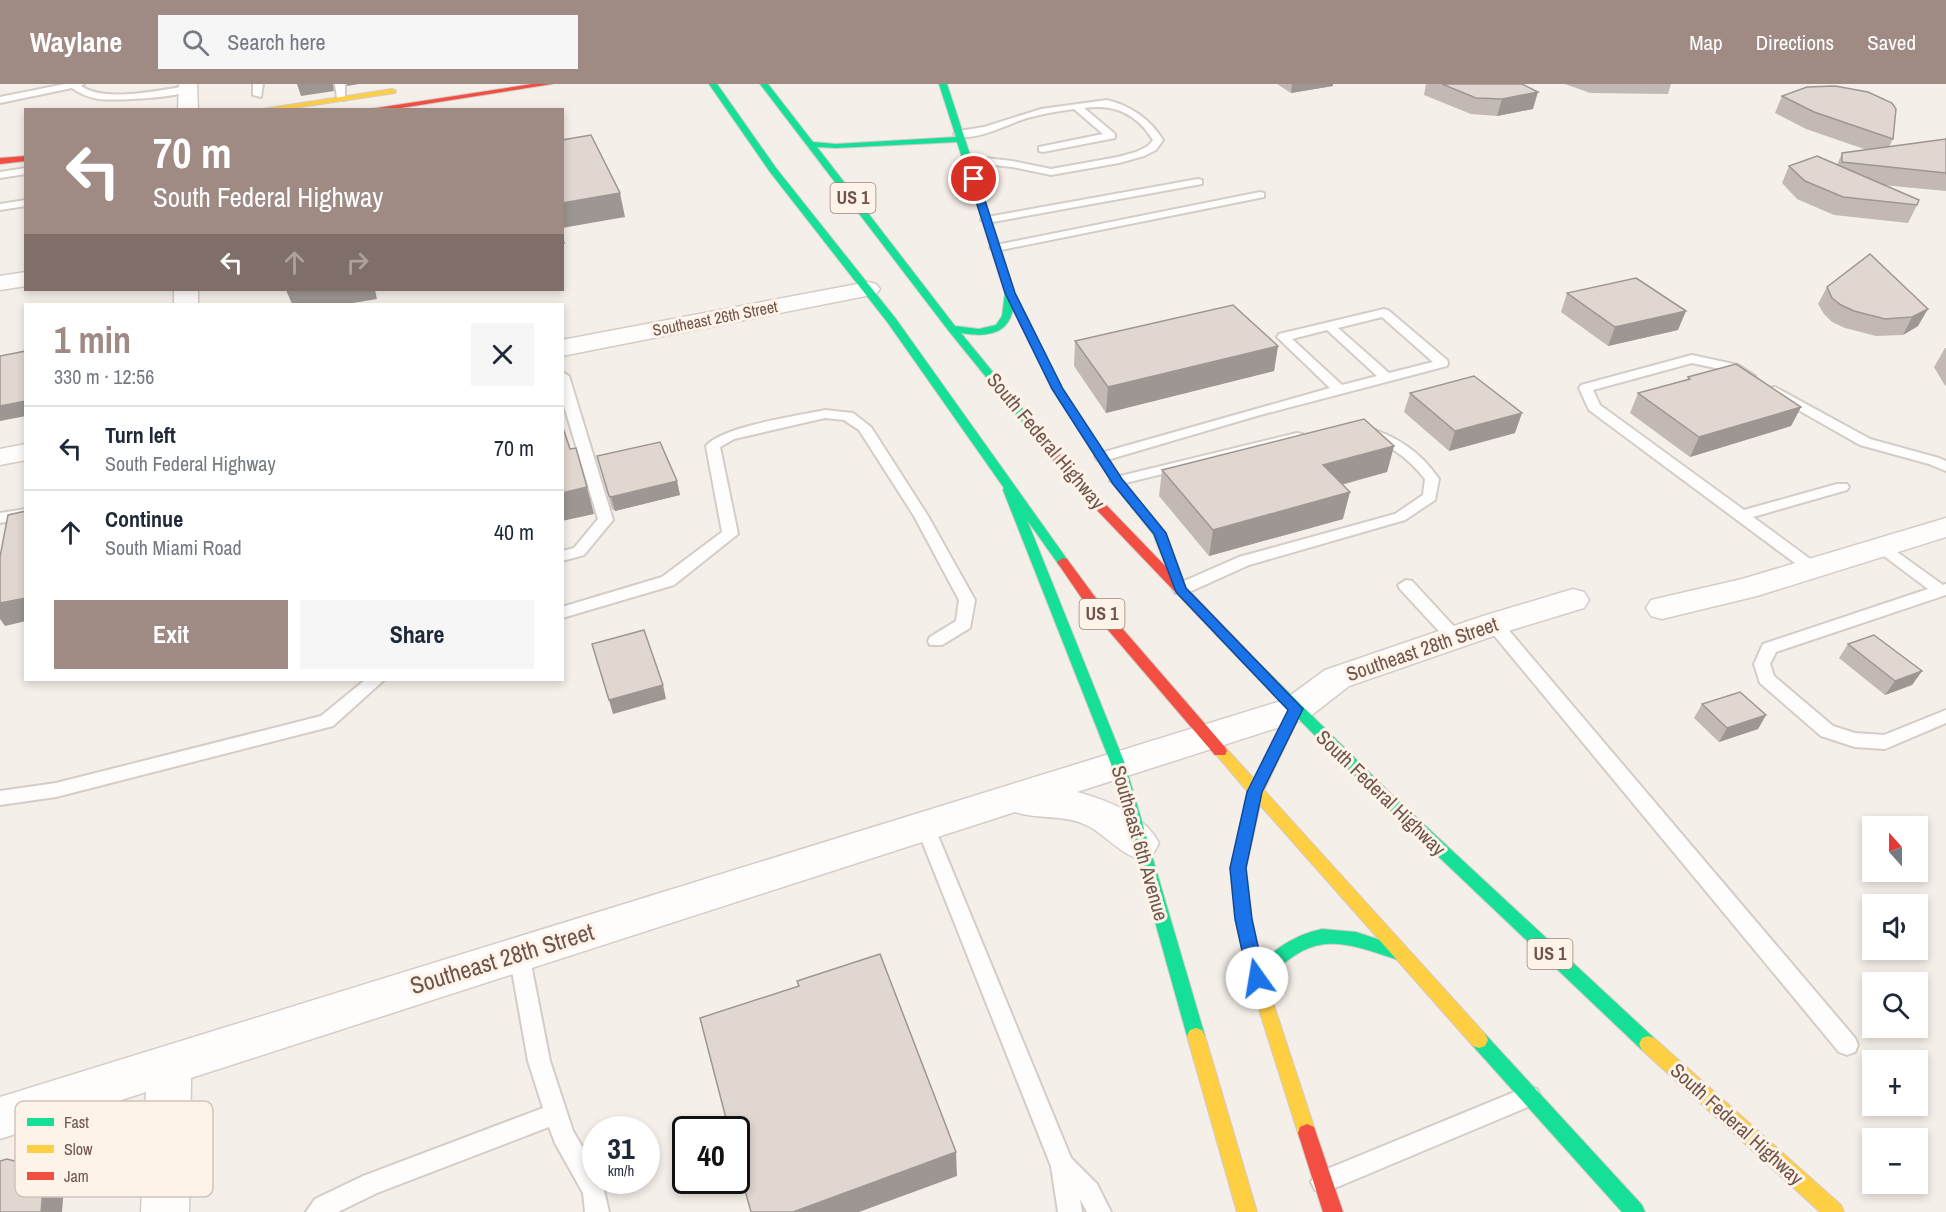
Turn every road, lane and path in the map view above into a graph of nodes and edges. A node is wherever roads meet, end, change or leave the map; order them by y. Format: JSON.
{"nodes":[{"id":1,"x":258,"y":84,"type":"edge"},
{"id":2,"x":548,"y":84,"type":"edge"},
{"id":3,"x":713,"y":84,"type":"edge"},
{"id":4,"x":764,"y":84,"type":"edge"},
{"id":5,"x":943,"y":84,"type":"edge"},
{"id":6,"x":77,"y":85,"type":"edge"},
{"id":7,"x":188,"y":87,"type":"edge"},
{"id":8,"x":410,"y":88,"type":"dead end"},
{"id":9,"x":341,"y":91,"type":"edge"},
{"id":10,"x":258,"y":95,"type":"dead end"},
{"id":11,"x":0,"y":100,"type":"edge"},
{"id":12,"x":1076,"y":106,"type":"junction"},
{"id":13,"x":188,"y":108,"type":"edge"},
{"id":14,"x":269,"y":108,"type":"edge"},
{"id":15,"x":382,"y":108,"type":"edge"},
{"id":16,"x":960,"y":136,"type":"junction"},
{"id":17,"x":812,"y":144,"type":"junction"},
{"id":18,"x":1043,"y":148,"type":"dead end"},
{"id":19,"x":1003,"y":153,"type":"dead end"},
{"id":20,"x":24,"y":158,"type":"edge"},
{"id":21,"x":967,"y":159,"type":"junction"},
{"id":22,"x":0,"y":161,"type":"edge"},
{"id":23,"x":1012,"y":164,"type":"junction"},
{"id":24,"x":24,"y":171,"type":"edge"},
{"id":25,"x":0,"y":175,"type":"edge"},
{"id":26,"x":1198,"y":182,"type":"dead end"},
{"id":27,"x":1260,"y":195,"type":"dead end"},
{"id":28,"x":24,"y":203,"type":"edge"},
{"id":29,"x":0,"y":207,"type":"edge"},
{"id":30,"x":987,"y":220,"type":"junction"},
{"id":31,"x":996,"y":248,"type":"junction"},
{"id":32,"x":24,"y":279,"type":"edge"},
{"id":33,"x":0,"y":284,"type":"edge"},
{"id":34,"x":879,"y":292,"type":"junction"},
{"id":35,"x":1010,"y":293,"type":"junction"},
{"id":36,"x":916,"y":307,"type":"dead end"},
{"id":37,"x":1329,"y":326,"type":"junction"},
{"id":38,"x":952,"y":328,"type":"junction"},
{"id":39,"x":564,"y":348,"type":"edge"},
{"id":40,"x":1387,"y":378,"type":"junction"},
{"id":41,"x":1340,"y":390,"type":"junction"},
{"id":42,"x":565,"y":391,"type":"edge"},
{"id":43,"x":1344,"y":429,"type":"edge"},
{"id":44,"x":1310,"y":434,"type":"edge"},
{"id":45,"x":24,"y":452,"type":"edge"},
{"id":46,"x":0,"y":457,"type":"edge"},
{"id":47,"x":1102,"y":457,"type":"junction"},
{"id":48,"x":1946,"y":467,"type":"edge"},
{"id":49,"x":1118,"y":481,"type":"junction"},
{"id":50,"x":1006,"y":483,"type":"junction"},
{"id":51,"x":1842,"y":487,"type":"dead end"},
{"id":52,"x":24,"y":513,"type":"edge"},
{"id":53,"x":1740,"y":516,"type":"junction"},
{"id":54,"x":0,"y":519,"type":"edge"},
{"id":55,"x":1946,"y":527,"type":"edge"},
{"id":56,"x":1881,"y":547,"type":"junction"},
{"id":57,"x":564,"y":556,"type":"edge"},
{"id":58,"x":1812,"y":568,"type":"junction"},
{"id":59,"x":1406,"y":585,"type":"dead end"},
{"id":60,"x":1181,"y":589,"type":"junction"},
{"id":61,"x":1943,"y":590,"type":"edge"},
{"id":62,"x":1573,"y":600,"type":"dead end"},
{"id":63,"x":1662,"y":608,"type":"dead end"},
{"id":64,"x":564,"y":612,"type":"edge"},
{"id":65,"x":1494,"y":624,"type":"junction"},
{"id":66,"x":1454,"y":637,"type":"junction"},
{"id":67,"x":936,"y":641,"type":"dead end"},
{"id":68,"x":375,"y":681,"type":"edge"},
{"id":69,"x":1296,"y":709,"type":"junction"},
{"id":70,"x":1946,"y":716,"type":"edge"},
{"id":71,"x":1208,"y":738,"type":"junction"},
{"id":72,"x":1118,"y":764,"type":"junction"},
{"id":73,"x":1255,"y":792,"type":"junction"},
{"id":74,"x":0,"y":798,"type":"edge"},
{"id":75,"x":1004,"y":801,"type":"junction"},
{"id":76,"x":926,"y":826,"type":"junction"},
{"id":77,"x":1140,"y":843,"type":"junction"},
{"id":78,"x":519,"y":954,"type":"junction"},
{"id":79,"x":1401,"y":954,"type":"junction"},
{"id":80,"x":1257,"y":978,"type":"junction"},
{"id":81,"x":1847,"y":1045,"type":"dead end"},
{"id":82,"x":169,"y":1064,"type":"junction"},
{"id":83,"x":1530,"y":1096,"type":"junction"},
{"id":84,"x":53,"y":1101,"type":"edge"},
{"id":85,"x":168,"y":1101,"type":"edge"},
{"id":86,"x":15,"y":1113,"type":"edge"},
{"id":87,"x":556,"y":1114,"type":"junction"},
{"id":88,"x":0,"y":1118,"type":"edge"},
{"id":89,"x":1063,"y":1166,"type":"junction"},
{"id":90,"x":1323,"y":1182,"type":"junction"},
{"id":91,"x":165,"y":1197,"type":"edge"},
{"id":92,"x":1621,"y":1207,"type":"edge"},
{"id":93,"x":165,"y":1212,"type":"edge"},
{"id":94,"x":318,"y":1212,"type":"edge"},
{"id":95,"x":597,"y":1212,"type":"edge"},
{"id":96,"x":1070,"y":1212,"type":"edge"},
{"id":97,"x":1099,"y":1212,"type":"edge"},
{"id":98,"x":1247,"y":1212,"type":"edge"},
{"id":99,"x":1333,"y":1212,"type":"edge"},
{"id":100,"x":1834,"y":1212,"type":"edge"}],
"edges":[{"from":1,"to":10,"type":"lane"},
{"from":2,"to":15,"type":"main road"},
{"from":3,"to":34,"type":"main road","number":"US 1"},
{"from":4,"to":17,"type":"main road","name":"South Federal Highway","number":"US 1"},
{"from":5,"to":16,"type":"main road"},
{"from":6,"to":7,"type":"lane"},
{"from":6,"to":11,"type":"lane"},
{"from":7,"to":13,"type":"street"},
{"from":8,"to":9,"type":"main road"},
{"from":9,"to":14,"type":"main road"},
{"from":12,"to":16,"type":"lane"},
{"from":12,"to":18,"type":"lane"},
{"from":12,"to":23,"type":"lane"},
{"from":16,"to":17,"type":"main road"},
{"from":16,"to":21,"type":"main road"},
{"from":17,"to":38,"type":"main road","name":"South Federal Highway","number":"US 1"},
{"from":19,"to":23,"type":"lane"},
{"from":20,"to":22,"type":"main road"},
{"from":21,"to":23,"type":"lane"},
{"from":21,"to":30,"type":"main road"},
{"from":24,"to":25,"type":"lane"},
{"from":26,"to":30,"type":"lane"},
{"from":27,"to":31,"type":"lane"},
{"from":28,"to":29,"type":"lane"},
{"from":30,"to":31,"type":"main road"},
{"from":31,"to":35,"type":"main road"},
{"from":32,"to":33,"type":"street"},
{"from":34,"to":39,"type":"street","name":"Southeast 26th Street"},
{"from":34,"to":50,"type":"main road","number":"US 1"},
{"from":35,"to":38,"type":"main road"},
{"from":35,"to":47,"type":"main road"},
{"from":36,"to":38,"type":"main road"},
{"from":37,"to":40,"type":"lane"},
{"from":37,"to":40,"type":"lane"},
{"from":37,"to":41,"type":"lane"},
{"from":38,"to":60,"type":"main road","name":"South Federal Highway","number":"US 1"},
{"from":40,"to":41,"type":"lane"},
{"from":41,"to":47,"type":"lane"},
{"from":42,"to":57,"type":"lane"},
{"from":43,"to":60,"type":"lane"},
{"from":44,"to":49,"type":"lane"},
{"from":45,"to":46,"type":"street"},
{"from":47,"to":49,"type":"main road"},
{"from":48,"to":53,"type":"lane"},
{"from":49,"to":60,"type":"main road"},
{"from":50,"to":71,"type":"main road","number":"US 1"},
{"from":50,"to":72,"type":"main road","name":"Southeast 6th Avenue"},
{"from":51,"to":53,"type":"lane"},
{"from":52,"to":54,"type":"lane"},
{"from":53,"to":58,"type":"lane"},
{"from":55,"to":56,"type":"street"},
{"from":56,"to":58,"type":"street"},
{"from":56,"to":61,"type":"lane"},
{"from":58,"to":63,"type":"street"},
{"from":59,"to":66,"type":"lane"},
{"from":60,"to":69,"type":"main road","name":"South Federal Highway","number":"US 1"},
{"from":61,"to":70,"type":"lane"},
{"from":62,"to":65,"type":"street","name":"Southeast 28th Street"},
{"from":64,"to":67,"type":"lane"},
{"from":65,"to":66,"type":"street","name":"Southeast 28th Street"},
{"from":65,"to":81,"type":"lane"},
{"from":66,"to":69,"type":"street","name":"Southeast 28th Street"},
{"from":68,"to":74,"type":"lane"},
{"from":69,"to":71,"type":"street","name":"Southeast 28th Street"},
{"from":69,"to":73,"type":"main road"},
{"from":69,"to":100,"type":"main road","name":"South Federal Highway","number":"US 1"},
{"from":71,"to":72,"type":"street","name":"Southeast 28th Street"},
{"from":71,"to":73,"type":"main road","number":"US 1"},
{"from":72,"to":75,"type":"street","name":"Southeast 28th Street"},
{"from":72,"to":77,"type":"main road","name":"Southeast 6th Avenue"},
{"from":73,"to":79,"type":"main road","number":"US 1"},
{"from":73,"to":80,"type":"main road"},
{"from":75,"to":76,"type":"street","name":"Southeast 28th Street"},
{"from":75,"to":77,"type":"street","name":"Southeast 28th Street"},
{"from":76,"to":78,"type":"street","name":"Southeast 28th Street"},
{"from":76,"to":89,"type":"lane"},
{"from":77,"to":98,"type":"main road","name":"Southeast 6th Avenue"},
{"from":78,"to":82,"type":"street","name":"Southeast 28th Street"},
{"from":78,"to":87,"type":"lane"},
{"from":79,"to":80,"type":"main road"},
{"from":79,"to":83,"type":"main road","number":"US 1"},
{"from":80,"to":90,"type":"main road"},
{"from":82,"to":84,"type":"street","name":"Southeast 28th Street"},
{"from":82,"to":85,"type":"street"},
{"from":83,"to":90,"type":"lane"},
{"from":83,"to":92,"type":"main road","number":"US 1"},
{"from":86,"to":88,"type":"street","name":"Southeast 28th Street"},
{"from":87,"to":94,"type":"lane"},
{"from":87,"to":95,"type":"lane"},
{"from":89,"to":96,"type":"lane"},
{"from":89,"to":97,"type":"lane"},
{"from":90,"to":99,"type":"main road"},
{"from":91,"to":93,"type":"street"}]}
